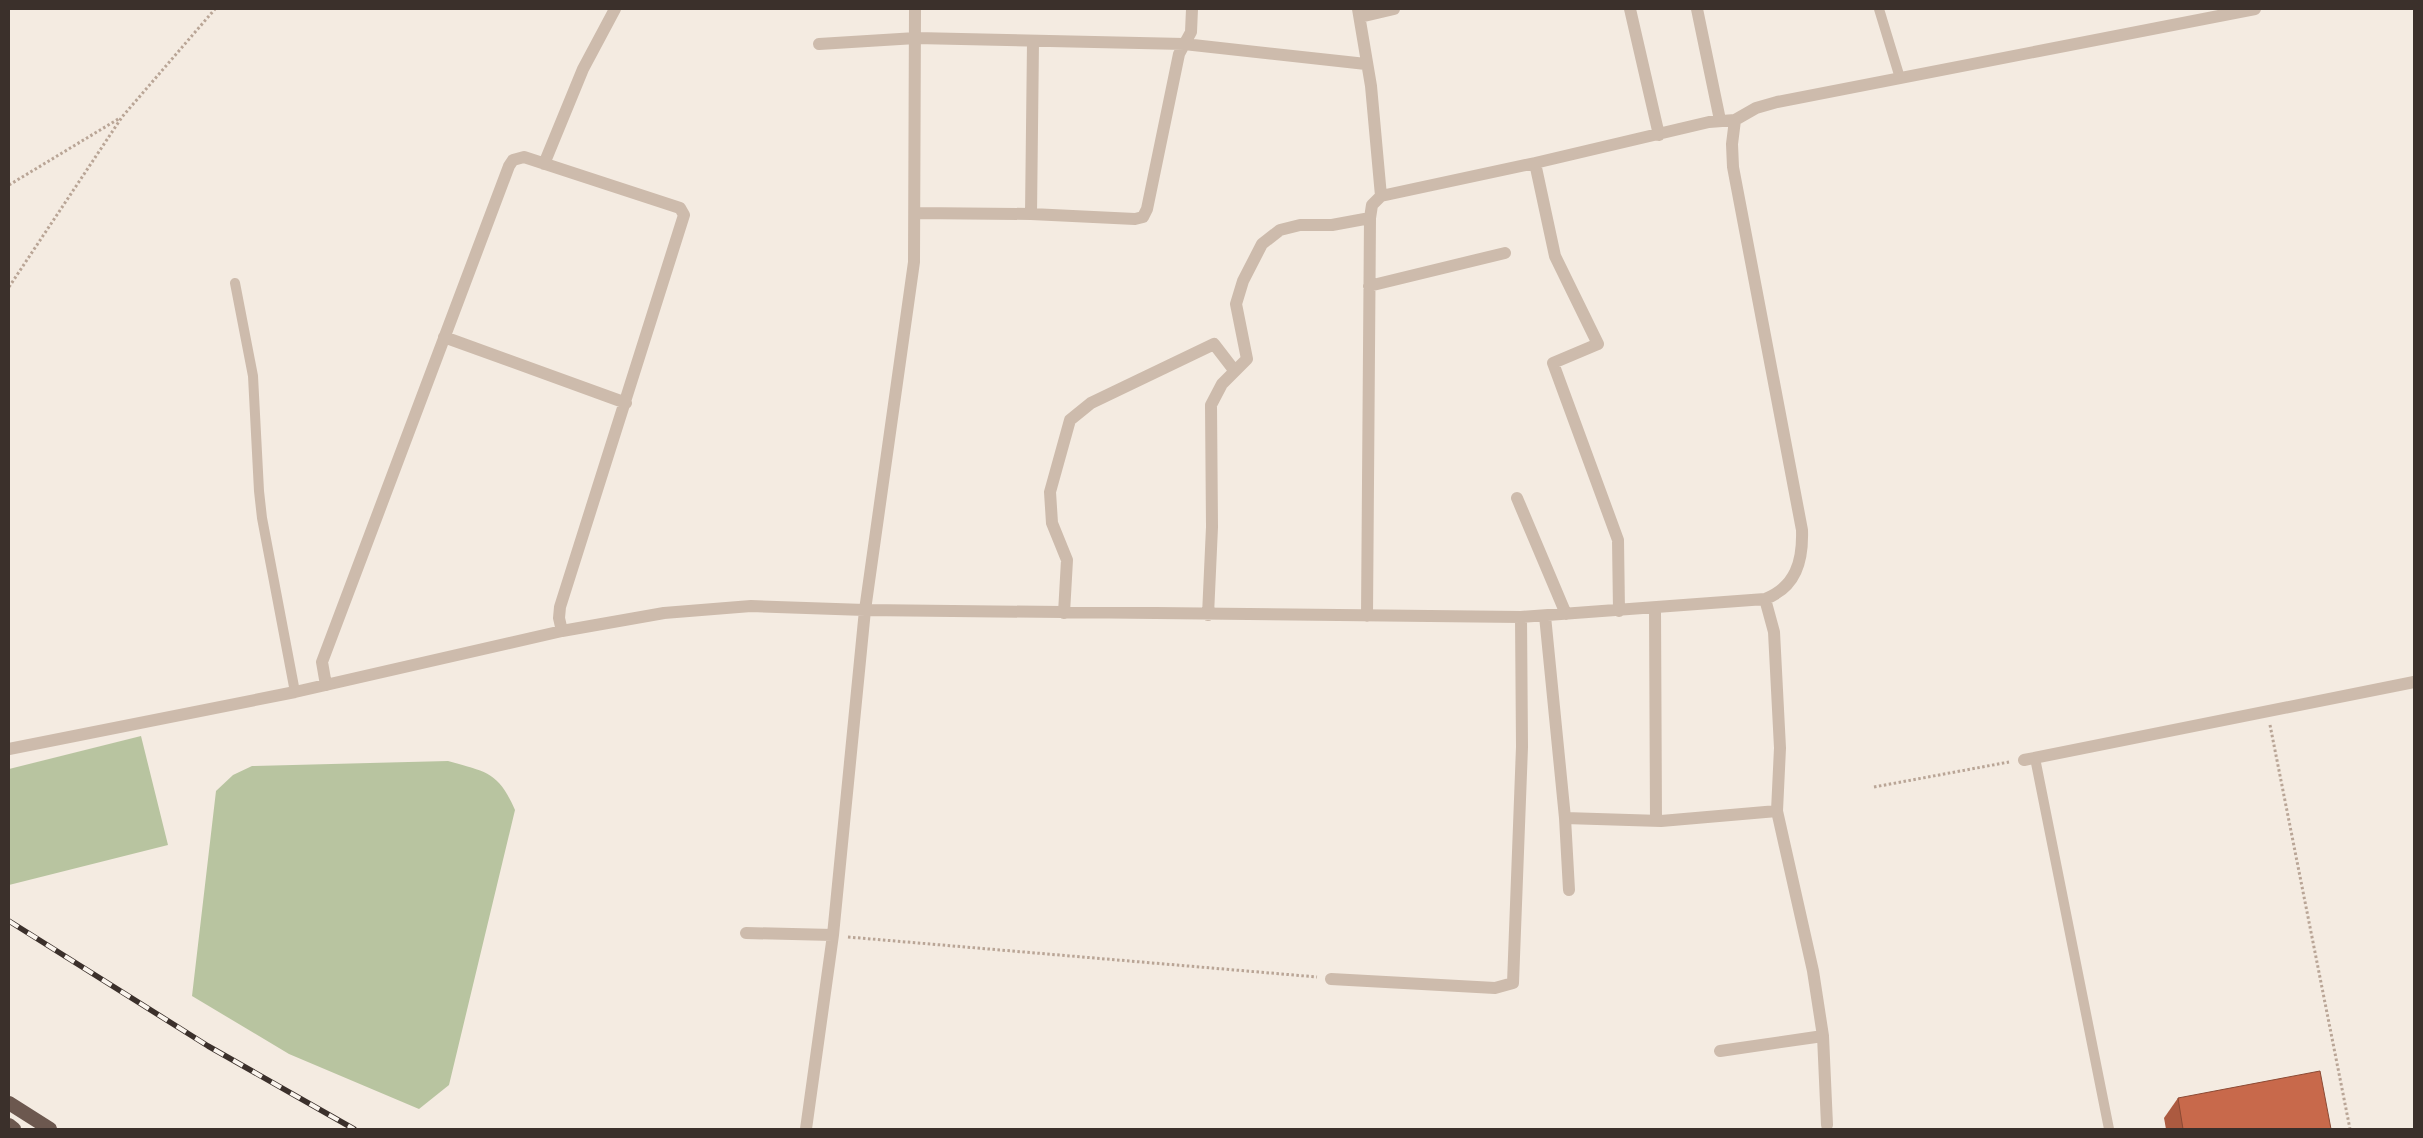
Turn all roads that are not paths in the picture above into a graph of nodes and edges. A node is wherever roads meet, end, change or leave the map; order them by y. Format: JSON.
{"nodes":[{"id":1,"x":615,"y":9,"type":"edge"},
{"id":2,"x":915,"y":9,"type":"edge"},
{"id":3,"x":1192,"y":9,"type":"edge"},
{"id":4,"x":1394,"y":9,"type":"edge"},
{"id":5,"x":1630,"y":9,"type":"edge"},
{"id":6,"x":1697,"y":9,"type":"edge"},
{"id":7,"x":1879,"y":9,"type":"edge"},
{"id":8,"x":2255,"y":9,"type":"edge"},
{"id":9,"x":1359,"y":13,"type":"edge"},
{"id":10,"x":916,"y":38,"type":"junction"},
{"id":11,"x":1033,"y":42,"type":"junction"},
{"id":12,"x":820,"y":44,"type":"dead end"},
{"id":13,"x":1184,"y":44,"type":"junction"},
{"id":14,"x":1366,"y":64,"type":"junction"},
{"id":15,"x":1900,"y":78,"type":"junction"},
{"id":16,"x":1720,"y":120,"type":"junction"},
{"id":17,"x":1735,"y":120,"type":"junction"},
{"id":18,"x":1659,"y":135,"type":"junction"},
{"id":19,"x":544,"y":164,"type":"junction"},
{"id":20,"x":1535,"y":164,"type":"junction"},
{"id":21,"x":1380,"y":196,"type":"junction"},
{"id":22,"x":915,"y":213,"type":"junction"},
{"id":23,"x":1031,"y":214,"type":"junction"},
{"id":24,"x":1370,"y":218,"type":"junction"},
{"id":25,"x":1504,"y":253,"type":"dead end"},
{"id":26,"x":236,"y":284,"type":"dead end"},
{"id":27,"x":1369,"y":286,"type":"junction"},
{"id":28,"x":444,"y":337,"type":"junction"},
{"id":29,"x":1234,"y":370,"type":"junction"},
{"id":30,"x":626,"y":403,"type":"junction"},
{"id":31,"x":1517,"y":498,"type":"dead end"},
{"id":32,"x":1765,"y":599,"type":"junction"},
{"id":33,"x":1656,"y":608,"type":"junction"},
{"id":34,"x":865,"y":610,"type":"junction"},
{"id":35,"x":1619,"y":611,"type":"junction"},
{"id":36,"x":1064,"y":613,"type":"junction"},
{"id":37,"x":1566,"y":614,"type":"junction"},
{"id":38,"x":1208,"y":615,"type":"junction"},
{"id":39,"x":1367,"y":616,"type":"junction"},
{"id":40,"x":1545,"y":616,"type":"junction"},
{"id":41,"x":1521,"y":617,"type":"junction"},
{"id":42,"x":562,"y":631,"type":"junction"},
{"id":43,"x":2414,"y":682,"type":"edge"},
{"id":44,"x":326,"y":685,"type":"junction"},
{"id":45,"x":295,"y":692,"type":"junction"},
{"id":46,"x":9,"y":750,"type":"edge"},
{"id":47,"x":2030,"y":759,"type":"joint"},
{"id":48,"x":1777,"y":811,"type":"junction"},
{"id":49,"x":1566,"y":818,"type":"junction"},
{"id":50,"x":1656,"y":822,"type":"junction"},
{"id":51,"x":1569,"y":890,"type":"dead end"},
{"id":52,"x":746,"y":933,"type":"dead end"},
{"id":53,"x":833,"y":935,"type":"junction"},
{"id":54,"x":1330,"y":978,"type":"road end"},
{"id":55,"x":1823,"y":1036,"type":"junction"},
{"id":56,"x":1720,"y":1051,"type":"dead end"},
{"id":57,"x":9,"y":1103,"type":"edge"},
{"id":58,"x":9,"y":1125,"type":"edge"},
{"id":59,"x":1827,"y":1125,"type":"dead end"},
{"id":60,"x":14,"y":1129,"type":"edge"},
{"id":61,"x":50,"y":1129,"type":"edge"},
{"id":62,"x":806,"y":1129,"type":"edge"},
{"id":63,"x":2108,"y":1129,"type":"edge"}],
"edges":[{"from":1,"to":19,"type":"street"},
{"from":2,"to":10,"type":"street"},
{"from":3,"to":13,"type":"street"},
{"from":4,"to":9,"type":"street"},
{"from":5,"to":18,"type":"street"},
{"from":6,"to":16,"type":"street"},
{"from":7,"to":15,"type":"lane"},
{"from":8,"to":15,"type":"street"},
{"from":9,"to":14,"type":"street"},
{"from":10,"to":11,"type":"street"},
{"from":10,"to":12,"type":"street"},
{"from":10,"to":22,"type":"street"},
{"from":11,"to":13,"type":"street"},
{"from":11,"to":23,"type":"street"},
{"from":13,"to":14,"type":"street"},
{"from":13,"to":23,"type":"street"},
{"from":14,"to":21,"type":"street"},
{"from":15,"to":17,"type":"street"},
{"from":16,"to":17,"type":"street"},
{"from":16,"to":18,"type":"street"},
{"from":17,"to":32,"type":"street"},
{"from":18,"to":20,"type":"street"},
{"from":19,"to":28,"type":"street"},
{"from":19,"to":30,"type":"street"},
{"from":20,"to":21,"type":"street"},
{"from":20,"to":35,"type":"street"},
{"from":21,"to":24,"type":"street"},
{"from":22,"to":23,"type":"street"},
{"from":22,"to":34,"type":"street"},
{"from":24,"to":27,"type":"street"},
{"from":24,"to":29,"type":"street"},
{"from":25,"to":27,"type":"street"},
{"from":26,"to":45,"type":"lane"},
{"from":27,"to":39,"type":"street"},
{"from":28,"to":30,"type":"street"},
{"from":28,"to":44,"type":"street"},
{"from":29,"to":36,"type":"street"},
{"from":29,"to":38,"type":"street"},
{"from":30,"to":42,"type":"street"},
{"from":31,"to":37,"type":"street"},
{"from":32,"to":33,"type":"street"},
{"from":32,"to":48,"type":"street"},
{"from":33,"to":35,"type":"street"},
{"from":33,"to":50,"type":"street"},
{"from":34,"to":36,"type":"street"},
{"from":34,"to":42,"type":"street"},
{"from":34,"to":53,"type":"street"},
{"from":35,"to":37,"type":"street"},
{"from":36,"to":38,"type":"street"},
{"from":37,"to":40,"type":"street"},
{"from":38,"to":39,"type":"street"},
{"from":39,"to":41,"type":"street"},
{"from":40,"to":41,"type":"street"},
{"from":40,"to":49,"type":"street"},
{"from":41,"to":54,"type":"street"},
{"from":42,"to":44,"type":"street"},
{"from":43,"to":47,"type":"street"},
{"from":44,"to":45,"type":"street"},
{"from":45,"to":46,"type":"street"},
{"from":47,"to":63,"type":"lane"},
{"from":48,"to":50,"type":"street"},
{"from":48,"to":55,"type":"street"},
{"from":49,"to":50,"type":"street"},
{"from":49,"to":51,"type":"street"},
{"from":52,"to":53,"type":"street"},
{"from":53,"to":62,"type":"street"},
{"from":55,"to":56,"type":"street"},
{"from":55,"to":59,"type":"street"},
{"from":57,"to":61,"type":"highway"},
{"from":58,"to":60,"type":"highway"}]}
